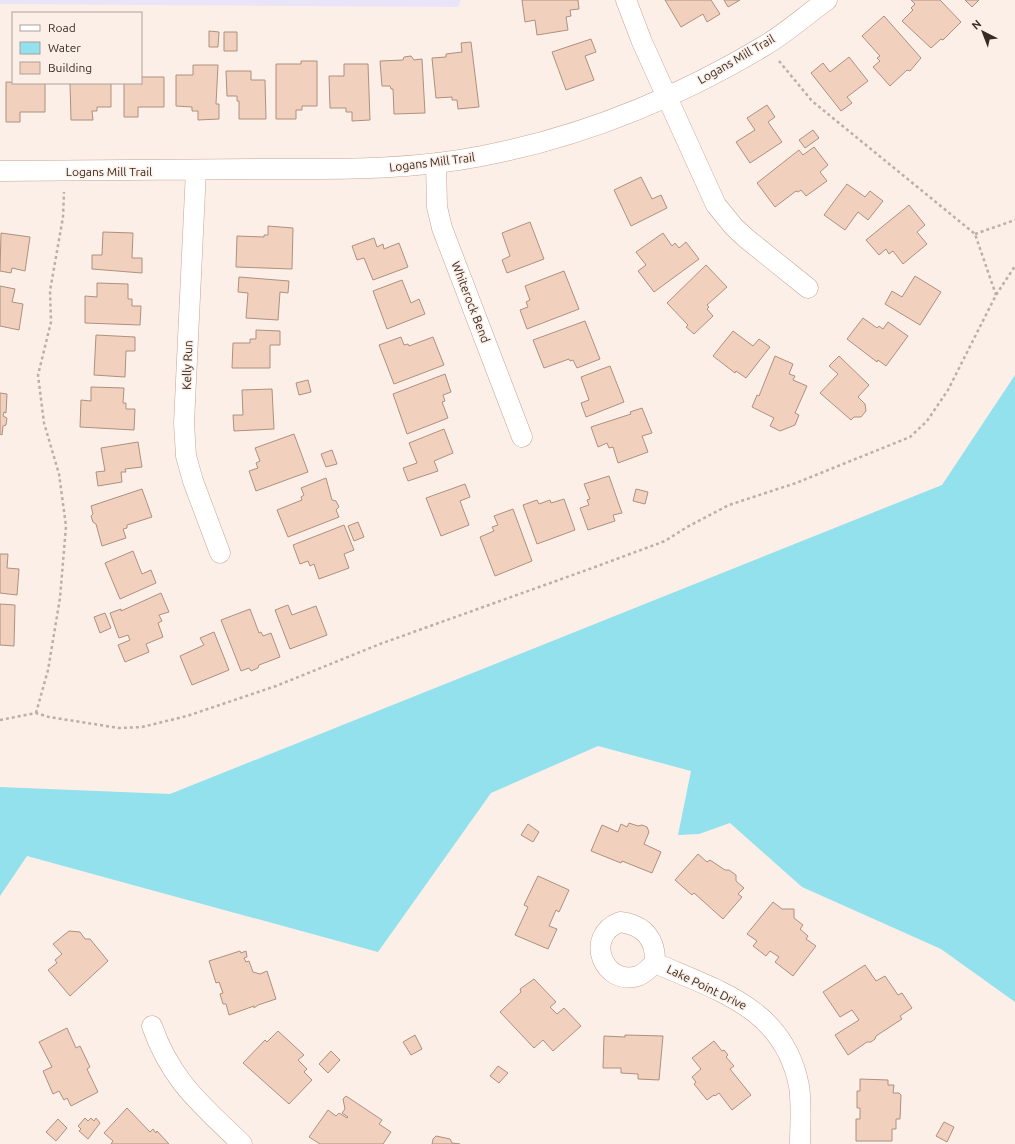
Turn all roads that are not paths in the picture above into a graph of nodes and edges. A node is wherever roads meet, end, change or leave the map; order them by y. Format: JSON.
{"nodes":[{"id":1,"x":626,"y":0,"type":"edge"},
{"id":2,"x":827,"y":0,"type":"edge"},
{"id":3,"x":666,"y":97,"type":"junction"},
{"id":4,"x":436,"y":164,"type":"junction"},
{"id":5,"x":196,"y":170,"type":"junction"},
{"id":6,"x":0,"y":171,"type":"edge"},
{"id":7,"x":808,"y":288,"type":"dead end"},
{"id":8,"x":522,"y":437,"type":"dead end"},
{"id":9,"x":220,"y":553,"type":"dead end"},
{"id":10,"x":655,"y":963,"type":"dead end"},
{"id":11,"x":152,"y":1026,"type":"dead end"},
{"id":12,"x":242,"y":1144,"type":"edge"},
{"id":13,"x":800,"y":1144,"type":"edge"}],
"edges":[{"from":1,"to":3,"type":"street"},
{"from":2,"to":3,"type":"street","name":"Logans Mill Trail"},
{"from":3,"to":4,"type":"street","name":"Logans Mill Trail"},
{"from":3,"to":7,"type":"street"},
{"from":4,"to":5,"type":"street","name":"Logans Mill Trail"},
{"from":4,"to":8,"type":"street","name":"Whiterock Bend"},
{"from":5,"to":6,"type":"street","name":"Logans Mill Trail"},
{"from":5,"to":9,"type":"street","name":"Kelly Run"},
{"from":10,"to":13,"type":"street","name":"Lake Point Drive"},
{"from":11,"to":12,"type":"street"}]}
